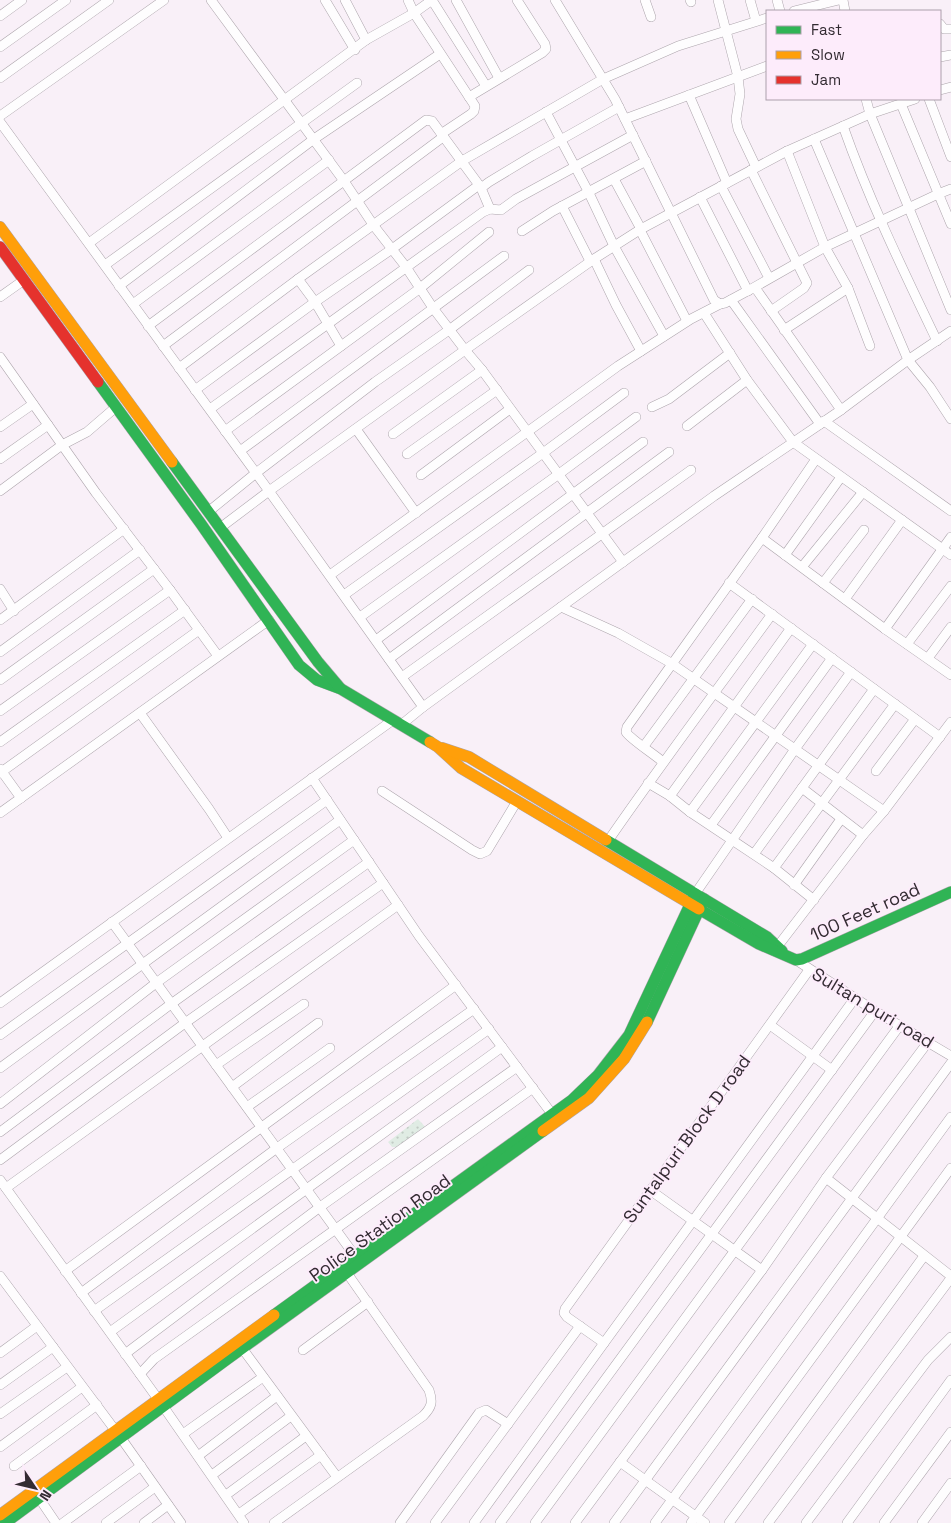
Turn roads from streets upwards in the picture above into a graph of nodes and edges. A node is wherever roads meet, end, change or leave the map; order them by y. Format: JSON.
{"nodes":[{"id":1,"x":22,"y":0,"type":"edge"},
{"id":2,"x":66,"y":0,"type":"edge"},
{"id":3,"x":109,"y":0,"type":"edge"},
{"id":4,"x":164,"y":0,"type":"edge"},
{"id":5,"x":211,"y":0,"type":"edge"},
{"id":6,"x":325,"y":0,"type":"edge"},
{"id":7,"x":345,"y":0,"type":"edge"},
{"id":8,"x":408,"y":0,"type":"edge"},
{"id":9,"x":432,"y":0,"type":"edge"},
{"id":10,"x":456,"y":0,"type":"edge"},
{"id":11,"x":518,"y":0,"type":"edge"},
{"id":12,"x":555,"y":0,"type":"edge"},
{"id":13,"x":645,"y":0,"type":"edge"},
{"id":14,"x":718,"y":0,"type":"edge"},
{"id":15,"x":750,"y":0,"type":"edge"},
{"id":16,"x":839,"y":0,"type":"edge"},
{"id":17,"x":798,"y":10,"type":"edge"},
{"id":18,"x":414,"y":13,"type":"junction"},
{"id":19,"x":0,"y":16,"type":"edge"},
{"id":20,"x":651,"y":17,"type":"dead end"},
{"id":21,"x":766,"y":18,"type":"edge"},
{"id":22,"x":756,"y":21,"type":"junction"},
{"id":23,"x":725,"y":31,"type":"junction"},
{"id":24,"x":366,"y":40,"type":"junction"},
{"id":25,"x":0,"y":47,"type":"edge"},
{"id":26,"x":355,"y":50,"type":"junction"},
{"id":27,"x":440,"y":54,"type":"junction"},
{"id":28,"x":766,"y":66,"type":"edge"},
{"id":29,"x":738,"y":77,"type":"junction"},
{"id":30,"x":0,"y":78,"type":"edge"},
{"id":31,"x":499,"y":78,"type":"junction"},
{"id":32,"x":603,"y":79,"type":"junction"},
{"id":33,"x":357,"y":82,"type":"dead end"},
{"id":34,"x":486,"y":86,"type":"junction"},
{"id":35,"x":689,"y":95,"type":"junction"},
{"id":36,"x":468,"y":97,"type":"junction"},
{"id":37,"x":284,"y":99,"type":"junction"},
{"id":38,"x":866,"y":100,"type":"edge"},
{"id":39,"x":912,"y":100,"type":"edge"},
{"id":40,"x":929,"y":100,"type":"edge"},
{"id":41,"x":901,"y":104,"type":"junction"},
{"id":42,"x":619,"y":107,"type":"junction"},
{"id":43,"x":546,"y":112,"type":"junction"},
{"id":44,"x":870,"y":114,"type":"junction"},
{"id":45,"x":0,"y":116,"type":"edge"},
{"id":46,"x":625,"y":119,"type":"junction"},
{"id":47,"x":0,"y":122,"type":"edge"},
{"id":48,"x":301,"y":122,"type":"junction"},
{"id":49,"x":843,"y":126,"type":"junction"},
{"id":50,"x":442,"y":135,"type":"junction"},
{"id":51,"x":633,"y":135,"type":"junction"},
{"id":52,"x":314,"y":139,"type":"junction"},
{"id":53,"x":561,"y":139,"type":"junction"},
{"id":54,"x":814,"y":139,"type":"junction"},
{"id":55,"x":787,"y":151,"type":"junction"},
{"id":56,"x":951,"y":157,"type":"edge"},
{"id":57,"x":329,"y":160,"type":"junction"},
{"id":58,"x":462,"y":161,"type":"junction"},
{"id":59,"x":646,"y":161,"type":"junction"},
{"id":60,"x":575,"y":166,"type":"junction"},
{"id":61,"x":753,"y":169,"type":"junction"},
{"id":62,"x":614,"y":179,"type":"junction"},
{"id":63,"x":344,"y":180,"type":"junction"},
{"id":64,"x":724,"y":184,"type":"junction"},
{"id":65,"x":480,"y":186,"type":"junction"},
{"id":66,"x":951,"y":189,"type":"edge"},
{"id":67,"x":588,"y":191,"type":"junction"},
{"id":68,"x":938,"y":194,"type":"junction"},
{"id":69,"x":700,"y":197,"type":"junction"},
{"id":70,"x":358,"y":200,"type":"junction"},
{"id":71,"x":562,"y":206,"type":"junction"},
{"id":72,"x":908,"y":208,"type":"junction"},
{"id":73,"x":490,"y":209,"type":"junction"},
{"id":74,"x":672,"y":212,"type":"junction"},
{"id":75,"x":880,"y":221,"type":"junction"},
{"id":76,"x":951,"y":224,"type":"edge"},
{"id":77,"x":374,"y":226,"type":"junction"},
{"id":78,"x":0,"y":227,"type":"edge"},
{"id":79,"x":640,"y":230,"type":"junction"},
{"id":80,"x":522,"y":231,"type":"dead end"},
{"id":81,"x":489,"y":232,"type":"dead end"},
{"id":82,"x":855,"y":233,"type":"junction"},
{"id":83,"x":89,"y":243,"type":"junction"},
{"id":84,"x":614,"y":246,"type":"junction"},
{"id":85,"x":825,"y":246,"type":"junction"},
{"id":86,"x":0,"y":248,"type":"edge"},
{"id":87,"x":392,"y":249,"type":"junction"},
{"id":88,"x":504,"y":256,"type":"dead end"},
{"id":89,"x":592,"y":260,"type":"junction"},
{"id":90,"x":796,"y":263,"type":"junction"},
{"id":91,"x":105,"y":265,"type":"junction"},
{"id":92,"x":406,"y":267,"type":"junction"},
{"id":93,"x":529,"y":270,"type":"dead end"},
{"id":94,"x":769,"y":278,"type":"junction"},
{"id":95,"x":298,"y":279,"type":"junction"},
{"id":96,"x":24,"y":280,"type":"junction"},
{"id":97,"x":119,"y":286,"type":"junction"},
{"id":98,"x":848,"y":288,"type":"junction"},
{"id":99,"x":420,"y":289,"type":"junction"},
{"id":100,"x":750,"y":289,"type":"junction"},
{"id":101,"x":0,"y":297,"type":"edge"},
{"id":102,"x":731,"y":300,"type":"junction"},
{"id":103,"x":315,"y":302,"type":"junction"},
{"id":104,"x":133,"y":304,"type":"junction"},
{"id":105,"x":720,"y":304,"type":"junction"},
{"id":106,"x":433,"y":308,"type":"junction"},
{"id":107,"x":951,"y":310,"type":"edge"},
{"id":108,"x":771,"y":311,"type":"junction"},
{"id":109,"x":704,"y":313,"type":"junction"},
{"id":110,"x":687,"y":321,"type":"junction"},
{"id":111,"x":329,"y":324,"type":"junction"},
{"id":112,"x":148,"y":326,"type":"junction"},
{"id":113,"x":449,"y":330,"type":"junction"},
{"id":114,"x":784,"y":330,"type":"junction"},
{"id":115,"x":951,"y":331,"type":"edge"},
{"id":116,"x":664,"y":336,"type":"junction"},
{"id":117,"x":936,"y":341,"type":"junction"},
{"id":118,"x":163,"y":346,"type":"junction"},
{"id":119,"x":341,"y":346,"type":"junction"},
{"id":120,"x":870,"y":346,"type":"dead end"},
{"id":121,"x":465,"y":350,"type":"junction"},
{"id":122,"x":641,"y":351,"type":"junction"},
{"id":123,"x":730,"y":353,"type":"junction"},
{"id":124,"x":908,"y":360,"type":"junction"},
{"id":125,"x":2,"y":364,"type":"edge"},
{"id":126,"x":179,"y":368,"type":"junction"},
{"id":127,"x":482,"y":370,"type":"junction"},
{"id":128,"x":747,"y":380,"type":"junction"},
{"id":129,"x":195,"y":390,"type":"junction"},
{"id":130,"x":497,"y":390,"type":"junction"},
{"id":131,"x":624,"y":392,"type":"dead end"},
{"id":132,"x":33,"y":404,"type":"junction"},
{"id":133,"x":116,"y":407,"type":"junction"},
{"id":134,"x":652,"y":407,"type":"dead end"},
{"id":135,"x":510,"y":408,"type":"junction"},
{"id":136,"x":210,"y":410,"type":"junction"},
{"id":137,"x":841,"y":410,"type":"junction"},
{"id":138,"x":636,"y":417,"type":"dead end"},
{"id":139,"x":951,"y":419,"type":"edge"},
{"id":140,"x":822,"y":422,"type":"junction"},
{"id":141,"x":48,"y":425,"type":"junction"},
{"id":142,"x":687,"y":426,"type":"dead end"},
{"id":143,"x":0,"y":428,"type":"edge"},
{"id":144,"x":356,"y":429,"type":"junction"},
{"id":145,"x":226,"y":431,"type":"junction"},
{"id":146,"x":528,"y":432,"type":"junction"},
{"id":147,"x":393,"y":434,"type":"dead end"},
{"id":148,"x":643,"y":442,"type":"dead end"},
{"id":149,"x":793,"y":442,"type":"junction"},
{"id":150,"x":62,"y":445,"type":"junction"},
{"id":151,"x":240,"y":451,"type":"junction"},
{"id":152,"x":669,"y":452,"type":"dead end"},
{"id":153,"x":543,"y":453,"type":"junction"},
{"id":154,"x":407,"y":454,"type":"dead end"},
{"id":155,"x":0,"y":459,"type":"edge"},
{"id":156,"x":816,"y":459,"type":"junction"},
{"id":157,"x":691,"y":470,"type":"dead end"},
{"id":158,"x":256,"y":473,"type":"junction"},
{"id":159,"x":559,"y":474,"type":"junction"},
{"id":160,"x":421,"y":475,"type":"dead end"},
{"id":161,"x":841,"y":477,"type":"junction"},
{"id":162,"x":0,"y":491,"type":"edge"},
{"id":163,"x":269,"y":491,"type":"junction"},
{"id":164,"x":863,"y":492,"type":"junction"},
{"id":165,"x":574,"y":494,"type":"junction"},
{"id":166,"x":951,"y":511,"type":"edge"},
{"id":167,"x":208,"y":512,"type":"junction"},
{"id":168,"x":416,"y":513,"type":"junction"},
{"id":169,"x":587,"y":513,"type":"junction"},
{"id":170,"x":902,"y":520,"type":"junction"},
{"id":171,"x":220,"y":528,"type":"junction"},
{"id":172,"x":124,"y":529,"type":"junction"},
{"id":173,"x":864,"y":530,"type":"dead end"},
{"id":174,"x":603,"y":535,"type":"junction"},
{"id":175,"x":951,"y":537,"type":"edge"},
{"id":176,"x":762,"y":538,"type":"junction"},
{"id":177,"x":942,"y":549,"type":"junction"},
{"id":178,"x":140,"y":550,"type":"junction"},
{"id":179,"x":785,"y":555,"type":"junction"},
{"id":180,"x":951,"y":555,"type":"edge"},
{"id":181,"x":623,"y":562,"type":"junction"},
{"id":182,"x":802,"y":567,"type":"junction"},
{"id":183,"x":154,"y":569,"type":"junction"},
{"id":184,"x":330,"y":575,"type":"junction"},
{"id":185,"x":729,"y":582,"type":"junction"},
{"id":186,"x":823,"y":583,"type":"junction"},
{"id":187,"x":951,"y":586,"type":"edge"},
{"id":188,"x":0,"y":589,"type":"edge"},
{"id":189,"x":170,"y":590,"type":"junction"},
{"id":190,"x":344,"y":595,"type":"junction"},
{"id":191,"x":752,"y":599,"type":"junction"},
{"id":192,"x":845,"y":599,"type":"junction"},
{"id":193,"x":561,"y":607,"type":"junction"},
{"id":194,"x":185,"y":610,"type":"junction"},
{"id":195,"x":14,"y":611,"type":"junction"},
{"id":196,"x":772,"y":614,"type":"junction"},
{"id":197,"x":360,"y":617,"type":"junction"},
{"id":198,"x":0,"y":620,"type":"edge"},
{"id":199,"x":269,"y":620,"type":"junction"},
{"id":200,"x":951,"y":627,"type":"edge"},
{"id":201,"x":791,"y":628,"type":"junction"},
{"id":202,"x":885,"y":629,"type":"junction"},
{"id":203,"x":199,"y":630,"type":"junction"},
{"id":204,"x":376,"y":640,"type":"junction"},
{"id":205,"x":813,"y":644,"type":"junction"},
{"id":206,"x":907,"y":644,"type":"junction"},
{"id":207,"x":0,"y":652,"type":"edge"},
{"id":208,"x":218,"y":656,"type":"junction"},
{"id":209,"x":832,"y":658,"type":"junction"},
{"id":210,"x":928,"y":658,"type":"junction"},
{"id":211,"x":390,"y":659,"type":"junction"},
{"id":212,"x":671,"y":663,"type":"junction"},
{"id":213,"x":851,"y":672,"type":"junction"},
{"id":214,"x":950,"y":672,"type":"edge"},
{"id":215,"x":402,"y":677,"type":"junction"},
{"id":216,"x":694,"y":679,"type":"junction"},
{"id":217,"x":0,"y":680,"type":"edge"},
{"id":218,"x":341,"y":689,"type":"junction"},
{"id":219,"x":874,"y":689,"type":"junction"},
{"id":220,"x":715,"y":693,"type":"junction"},
{"id":221,"x":894,"y":704,"type":"junction"},
{"id":222,"x":734,"y":706,"type":"junction"},
{"id":223,"x":423,"y":707,"type":"junction"},
{"id":224,"x":0,"y":711,"type":"edge"},
{"id":225,"x":140,"y":714,"type":"junction"},
{"id":226,"x":915,"y":719,"type":"junction"},
{"id":227,"x":755,"y":721,"type":"junction"},
{"id":228,"x":397,"y":722,"type":"junction"},
{"id":229,"x":951,"y":722,"type":"edge"},
{"id":230,"x":776,"y":736,"type":"junction"},
{"id":231,"x":940,"y":737,"type":"junction"},
{"id":232,"x":0,"y":742,"type":"edge"},
{"id":233,"x":644,"y":746,"type":"junction"},
{"id":234,"x":438,"y":747,"type":"junction"},
{"id":235,"x":795,"y":749,"type":"junction"},
{"id":236,"x":663,"y":762,"type":"junction"},
{"id":237,"x":818,"y":766,"type":"junction"},
{"id":238,"x":1,"y":771,"type":"edge"},
{"id":239,"x":876,"y":771,"type":"dead end"},
{"id":240,"x":312,"y":778,"type":"junction"},
{"id":241,"x":838,"y":780,"type":"junction"},
{"id":242,"x":648,"y":783,"type":"junction"},
{"id":243,"x":802,"y":788,"type":"junction"},
{"id":244,"x":382,"y":791,"type":"dead end"},
{"id":245,"x":670,"y":796,"type":"junction"},
{"id":246,"x":21,"y":798,"type":"junction"},
{"id":247,"x":327,"y":800,"type":"junction"},
{"id":248,"x":517,"y":801,"type":"junction"},
{"id":249,"x":822,"y":803,"type":"junction"},
{"id":250,"x":884,"y":811,"type":"junction"},
{"id":251,"x":690,"y":812,"type":"junction"},
{"id":252,"x":0,"y":813,"type":"edge"},
{"id":253,"x":841,"y":819,"type":"junction"},
{"id":254,"x":340,"y":820,"type":"junction"},
{"id":255,"x":711,"y":826,"type":"junction"},
{"id":256,"x":863,"y":835,"type":"junction"},
{"id":257,"x":228,"y":838,"type":"junction"},
{"id":258,"x":732,"y":839,"type":"junction"},
{"id":259,"x":354,"y":840,"type":"junction"},
{"id":260,"x":608,"y":841,"type":"junction"},
{"id":261,"x":754,"y":854,"type":"junction"},
{"id":262,"x":369,"y":862,"type":"junction"},
{"id":263,"x":774,"y":868,"type":"junction"},
{"id":264,"x":383,"y":883,"type":"junction"},
{"id":265,"x":794,"y":885,"type":"junction"},
{"id":266,"x":951,"y":892,"type":"edge"},
{"id":267,"x":814,"y":900,"type":"junction"},
{"id":268,"x":697,"y":901,"type":"junction"},
{"id":269,"x":398,"y":905,"type":"junction"},
{"id":270,"x":112,"y":922,"type":"junction"},
{"id":271,"x":127,"y":943,"type":"junction"},
{"id":272,"x":776,"y":949,"type":"junction"},
{"id":273,"x":794,"y":960,"type":"junction"},
{"id":274,"x":143,"y":965,"type":"junction"},
{"id":275,"x":809,"y":970,"type":"junction"},
{"id":276,"x":156,"y":983,"type":"junction"},
{"id":277,"x":456,"y":985,"type":"junction"},
{"id":278,"x":855,"y":998,"type":"junction"},
{"id":279,"x":0,"y":1003,"type":"edge"},
{"id":280,"x":172,"y":1004,"type":"junction"},
{"id":281,"x":304,"y":1004,"type":"dead end"},
{"id":282,"x":474,"y":1009,"type":"junction"},
{"id":283,"x":875,"y":1011,"type":"junction"},
{"id":284,"x":185,"y":1023,"type":"junction"},
{"id":285,"x":318,"y":1023,"type":"dead end"},
{"id":286,"x":770,"y":1025,"type":"junction"},
{"id":287,"x":900,"y":1025,"type":"junction"},
{"id":288,"x":489,"y":1029,"type":"junction"},
{"id":289,"x":0,"y":1036,"type":"edge"},
{"id":290,"x":928,"y":1042,"type":"junction"},
{"id":291,"x":202,"y":1046,"type":"junction"},
{"id":292,"x":502,"y":1047,"type":"junction"},
{"id":293,"x":330,"y":1048,"type":"dead end"},
{"id":294,"x":813,"y":1055,"type":"junction"},
{"id":295,"x":951,"y":1056,"type":"edge"},
{"id":296,"x":951,"y":1063,"type":"edge"},
{"id":297,"x":216,"y":1065,"type":"junction"},
{"id":298,"x":517,"y":1067,"type":"junction"},
{"id":299,"x":0,"y":1068,"type":"edge"},
{"id":300,"x":832,"y":1070,"type":"junction"},
{"id":301,"x":232,"y":1087,"type":"junction"},
{"id":302,"x":533,"y":1088,"type":"junction"},
{"id":303,"x":0,"y":1104,"type":"edge"},
{"id":304,"x":247,"y":1107,"type":"junction"},
{"id":305,"x":552,"y":1114,"type":"junction"},
{"id":306,"x":951,"y":1117,"type":"edge"},
{"id":307,"x":262,"y":1128,"type":"junction"},
{"id":308,"x":0,"y":1132,"type":"edge"},
{"id":309,"x":277,"y":1148,"type":"junction"},
{"id":310,"x":0,"y":1160,"type":"edge"},
{"id":311,"x":951,"y":1168,"type":"edge"},
{"id":312,"x":292,"y":1169,"type":"junction"},
{"id":313,"x":826,"y":1178,"type":"junction"},
{"id":314,"x":0,"y":1180,"type":"edge"},
{"id":315,"x":6,"y":1188,"type":"junction"},
{"id":316,"x":306,"y":1188,"type":"junction"},
{"id":317,"x":650,"y":1190,"type":"junction"},
{"id":318,"x":852,"y":1198,"type":"junction"},
{"id":319,"x":320,"y":1208,"type":"junction"},
{"id":320,"x":877,"y":1218,"type":"junction"},
{"id":321,"x":692,"y":1220,"type":"junction"},
{"id":322,"x":335,"y":1229,"type":"junction"},
{"id":323,"x":711,"y":1233,"type":"junction"},
{"id":324,"x":900,"y":1236,"type":"junction"},
{"id":325,"x":735,"y":1250,"type":"junction"},
{"id":326,"x":355,"y":1256,"type":"junction"},
{"id":327,"x":924,"y":1256,"type":"junction"},
{"id":328,"x":66,"y":1270,"type":"junction"},
{"id":329,"x":762,"y":1270,"type":"junction"},
{"id":330,"x":347,"y":1273,"type":"junction"},
{"id":331,"x":0,"y":1276,"type":"edge"},
{"id":332,"x":951,"y":1277,"type":"edge"},
{"id":333,"x":82,"y":1293,"type":"junction"},
{"id":334,"x":368,"y":1302,"type":"junction"},
{"id":335,"x":94,"y":1311,"type":"junction"},
{"id":336,"x":37,"y":1326,"type":"junction"},
{"id":337,"x":580,"y":1326,"type":"junction"},
{"id":338,"x":110,"y":1332,"type":"junction"},
{"id":339,"x":951,"y":1337,"type":"edge"},
{"id":340,"x":604,"y":1343,"type":"junction"},
{"id":341,"x":53,"y":1348,"type":"junction"},
{"id":342,"x":242,"y":1348,"type":"junction"},
{"id":343,"x":303,"y":1350,"type":"dead end"},
{"id":344,"x":0,"y":1353,"type":"edge"},
{"id":345,"x":125,"y":1354,"type":"junction"},
{"id":346,"x":67,"y":1366,"type":"junction"},
{"id":347,"x":140,"y":1374,"type":"junction"},
{"id":348,"x":264,"y":1377,"type":"junction"},
{"id":349,"x":951,"y":1380,"type":"edge"},
{"id":350,"x":0,"y":1385,"type":"edge"},
{"id":351,"x":82,"y":1387,"type":"junction"},
{"id":352,"x":277,"y":1396,"type":"junction"},
{"id":353,"x":160,"y":1402,"type":"junction"},
{"id":354,"x":96,"y":1405,"type":"junction"},
{"id":355,"x":0,"y":1414,"type":"edge"},
{"id":356,"x":291,"y":1416,"type":"junction"},
{"id":357,"x":508,"y":1424,"type":"junction"},
{"id":358,"x":951,"y":1432,"type":"edge"},
{"id":359,"x":118,"y":1434,"type":"junction"},
{"id":360,"x":183,"y":1434,"type":"junction"},
{"id":361,"x":306,"y":1436,"type":"junction"},
{"id":362,"x":0,"y":1447,"type":"edge"},
{"id":363,"x":321,"y":1455,"type":"junction"},
{"id":364,"x":198,"y":1456,"type":"junction"},
{"id":365,"x":620,"y":1462,"type":"junction"},
{"id":366,"x":14,"y":1466,"type":"dead end"},
{"id":367,"x":141,"y":1466,"type":"junction"},
{"id":368,"x":212,"y":1475,"type":"junction"},
{"id":369,"x":338,"y":1477,"type":"junction"},
{"id":370,"x":646,"y":1480,"type":"junction"},
{"id":371,"x":951,"y":1483,"type":"edge"},
{"id":372,"x":155,"y":1487,"type":"junction"},
{"id":373,"x":226,"y":1495,"type":"junction"},
{"id":374,"x":38,"y":1498,"type":"junction"},
{"id":375,"x":672,"y":1500,"type":"junction"},
{"id":376,"x":168,"y":1505,"type":"junction"},
{"id":377,"x":238,"y":1514,"type":"junction"},
{"id":378,"x":0,"y":1515,"type":"edge"},
{"id":379,"x":694,"y":1520,"type":"edge"},
{"id":380,"x":5,"y":1523,"type":"edge"},
{"id":381,"x":56,"y":1523,"type":"edge"},
{"id":382,"x":64,"y":1523,"type":"edge"},
{"id":383,"x":106,"y":1523,"type":"edge"},
{"id":384,"x":144,"y":1523,"type":"edge"},
{"id":385,"x":181,"y":1523,"type":"edge"},
{"id":386,"x":244,"y":1523,"type":"edge"},
{"id":387,"x":274,"y":1523,"type":"edge"},
{"id":388,"x":400,"y":1523,"type":"edge"},
{"id":389,"x":435,"y":1523,"type":"edge"},
{"id":390,"x":474,"y":1523,"type":"edge"},
{"id":391,"x":500,"y":1523,"type":"edge"},
{"id":392,"x":535,"y":1523,"type":"edge"},
{"id":393,"x":575,"y":1523,"type":"edge"},
{"id":394,"x":614,"y":1523,"type":"edge"},
{"id":395,"x":655,"y":1523,"type":"edge"},
{"id":396,"x":706,"y":1523,"type":"edge"},
{"id":397,"x":729,"y":1523,"type":"edge"},
{"id":398,"x":768,"y":1523,"type":"edge"},
{"id":399,"x":806,"y":1523,"type":"edge"},
{"id":400,"x":847,"y":1523,"type":"edge"},
{"id":401,"x":884,"y":1523,"type":"edge"},
{"id":402,"x":922,"y":1523,"type":"edge"}],
"edges":[{"from":1,"to":19,"type":"street"},
{"from":2,"to":25,"type":"street"},
{"from":3,"to":30,"type":"street"},
{"from":4,"to":45,"type":"street"},
{"from":5,"to":37,"type":"street"},
{"from":6,"to":26,"type":"street"},
{"from":7,"to":24,"type":"street"},
{"from":8,"to":18,"type":"street"},
{"from":9,"to":18,"type":"street"},
{"from":9,"to":34,"type":"street"},
{"from":10,"to":31,"type":"street"},
{"from":11,"to":31,"type":"street"},
{"from":12,"to":32,"type":"street"},
{"from":13,"to":20,"type":"street"},
{"from":14,"to":23,"type":"street"},
{"from":15,"to":22,"type":"street"},
{"from":16,"to":17,"type":"street"},
{"from":18,"to":24,"type":"street"},
{"from":18,"to":27,"type":"street"},
{"from":21,"to":22,"type":"street"},
{"from":22,"to":23,"type":"street"},
{"from":23,"to":29,"type":"street"},
{"from":23,"to":32,"type":"street"},
{"from":24,"to":26,"type":"street"},
{"from":26,"to":37,"type":"street"},
{"from":27,"to":36,"type":"street"},
{"from":27,"to":52,"type":"street"},
{"from":28,"to":29,"type":"street"},
{"from":29,"to":35,"type":"street"},
{"from":29,"to":61,"type":"street"},
{"from":31,"to":34,"type":"street"},
{"from":32,"to":42,"type":"street"},
{"from":32,"to":43,"type":"street"},
{"from":33,"to":48,"type":"street"},
{"from":34,"to":36,"type":"street"},
{"from":35,"to":46,"type":"street"},
{"from":35,"to":64,"type":"street"},
{"from":36,"to":50,"type":"street"},
{"from":37,"to":48,"type":"street"},
{"from":37,"to":83,"type":"street"},
{"from":38,"to":44,"type":"street"},
{"from":39,"to":41,"type":"street"},
{"from":40,"to":56,"type":"street"},
{"from":41,"to":44,"type":"street"},
{"from":41,"to":68,"type":"street"},
{"from":42,"to":46,"type":"street"},
{"from":42,"to":53,"type":"street"},
{"from":43,"to":53,"type":"street"},
{"from":43,"to":58,"type":"street"},
{"from":44,"to":49,"type":"street"},
{"from":44,"to":72,"type":"street"},
{"from":46,"to":51,"type":"street"},
{"from":47,"to":83,"type":"street"},
{"from":48,"to":52,"type":"street"},
{"from":48,"to":91,"type":"street"},
{"from":49,"to":54,"type":"street"},
{"from":49,"to":75,"type":"street"},
{"from":50,"to":58,"type":"street"},
{"from":50,"to":63,"type":"street"},
{"from":50,"to":70,"type":"street"},
{"from":51,"to":59,"type":"street"},
{"from":51,"to":60,"type":"street"},
{"from":52,"to":57,"type":"street"},
{"from":52,"to":97,"type":"street"},
{"from":53,"to":60,"type":"street"},
{"from":53,"to":65,"type":"street"},
{"from":54,"to":55,"type":"street"},
{"from":54,"to":82,"type":"street"},
{"from":55,"to":61,"type":"street"},
{"from":55,"to":85,"type":"street"},
{"from":57,"to":63,"type":"street"},
{"from":57,"to":104,"type":"street"},
{"from":58,"to":65,"type":"street"},
{"from":58,"to":77,"type":"street"},
{"from":59,"to":62,"type":"street"},
{"from":59,"to":74,"type":"street"},
{"from":60,"to":67,"type":"street"},
{"from":60,"to":73,"type":"street"},
{"from":61,"to":64,"type":"street"},
{"from":61,"to":90,"type":"street"},
{"from":62,"to":67,"type":"street"},
{"from":62,"to":79,"type":"street"},
{"from":63,"to":70,"type":"street"},
{"from":63,"to":112,"type":"street"},
{"from":64,"to":69,"type":"street"},
{"from":64,"to":94,"type":"street"},
{"from":65,"to":73,"type":"street"},
{"from":65,"to":87,"type":"street"},
{"from":66,"to":68,"type":"street"},
{"from":67,"to":71,"type":"street"},
{"from":67,"to":84,"type":"street"},
{"from":68,"to":72,"type":"street"},
{"from":68,"to":76,"type":"street"},
{"from":69,"to":74,"type":"street"},
{"from":69,"to":100,"type":"street"},
{"from":70,"to":77,"type":"street"},
{"from":70,"to":118,"type":"street"},
{"from":71,"to":80,"type":"street"},
{"from":71,"to":89,"type":"street"},
{"from":72,"to":75,"type":"street"},
{"from":72,"to":107,"type":"street"},
{"from":73,"to":92,"type":"street"},
{"from":74,"to":79,"type":"street"},
{"from":74,"to":105,"type":"street"},
{"from":75,"to":82,"type":"street"},
{"from":75,"to":117,"type":"street"},
{"from":77,"to":87,"type":"street"},
{"from":77,"to":95,"type":"street"},
{"from":78,"to":167,"type":"street"},
{"from":79,"to":84,"type":"street"},
{"from":79,"to":110,"type":"street"},
{"from":81,"to":99,"type":"street"},
{"from":82,"to":85,"type":"street"},
{"from":82,"to":124,"type":"street"},
{"from":83,"to":91,"type":"street"},
{"from":84,"to":89,"type":"street"},
{"from":84,"to":116,"type":"street"},
{"from":85,"to":90,"type":"street"},
{"from":85,"to":98,"type":"street"},
{"from":86,"to":96,"type":"street"},
{"from":87,"to":92,"type":"street"},
{"from":87,"to":103,"type":"street"},
{"from":88,"to":106,"type":"street"},
{"from":89,"to":121,"type":"street"},
{"from":89,"to":122,"type":"street"},
{"from":90,"to":94,"type":"street"},
{"from":90,"to":108,"type":"street"},
{"from":91,"to":97,"type":"street"},
{"from":92,"to":99,"type":"street"},
{"from":92,"to":111,"type":"street"},
{"from":93,"to":113,"type":"street"},
{"from":94,"to":100,"type":"street"},
{"from":95,"to":103,"type":"street"},
{"from":95,"to":126,"type":"street"},
{"from":96,"to":101,"type":"street"},
{"from":96,"to":133,"type":"street"},
{"from":97,"to":104,"type":"street"},
{"from":98,"to":114,"type":"street"},
{"from":98,"to":120,"type":"street"},
{"from":99,"to":106,"type":"street"},
{"from":99,"to":119,"type":"street"},
{"from":100,"to":102,"type":"street"},
{"from":100,"to":108,"type":"street"},
{"from":102,"to":105,"type":"street"},
{"from":102,"to":140,"type":"street"},
{"from":103,"to":111,"type":"street"},
{"from":103,"to":129,"type":"street"},
{"from":104,"to":112,"type":"street"},
{"from":105,"to":109,"type":"street"},
{"from":106,"to":113,"type":"street"},
{"from":106,"to":151,"type":"street"},
{"from":108,"to":114,"type":"street"},
{"from":109,"to":110,"type":"street"},
{"from":109,"to":123,"type":"street"},
{"from":110,"to":116,"type":"street"},
{"from":111,"to":119,"type":"street"},
{"from":111,"to":136,"type":"street"},
{"from":112,"to":118,"type":"street"},
{"from":113,"to":121,"type":"street"},
{"from":113,"to":158,"type":"street"},
{"from":114,"to":137,"type":"street"},
{"from":115,"to":117,"type":"street"},
{"from":116,"to":122,"type":"street"},
{"from":117,"to":124,"type":"street"},
{"from":118,"to":126,"type":"street"},
{"from":119,"to":145,"type":"street"},
{"from":121,"to":127,"type":"street"},
{"from":121,"to":144,"type":"street"},
{"from":122,"to":146,"type":"street"},
{"from":123,"to":128,"type":"street"},
{"from":123,"to":134,"type":"street"},
{"from":124,"to":137,"type":"street"},
{"from":124,"to":139,"type":"street"},
{"from":125,"to":132,"type":"street"},
{"from":126,"to":129,"type":"street"},
{"from":127,"to":130,"type":"street"},
{"from":127,"to":147,"type":"street"},
{"from":128,"to":142,"type":"street"},
{"from":128,"to":149,"type":"street"},
{"from":129,"to":136,"type":"street"},
{"from":130,"to":135,"type":"street"},
{"from":130,"to":154,"type":"street"},
{"from":131,"to":153,"type":"street"},
{"from":132,"to":141,"type":"street"},
{"from":132,"to":143,"type":"street"},
{"from":133,"to":150,"type":"street"},
{"from":133,"to":199,"type":"street"},
{"from":135,"to":146,"type":"street"},
{"from":135,"to":160,"type":"street"},
{"from":136,"to":145,"type":"street"},
{"from":137,"to":140,"type":"street"},
{"from":138,"to":159,"type":"street"},
{"from":140,"to":149,"type":"street"},
{"from":140,"to":166,"type":"street"},
{"from":141,"to":150,"type":"street"},
{"from":141,"to":155,"type":"street"},
{"from":144,"to":163,"type":"street"},
{"from":144,"to":168,"type":"street"},
{"from":145,"to":151,"type":"street"},
{"from":146,"to":153,"type":"street"},
{"from":146,"to":168,"type":"street"},
{"from":148,"to":165,"type":"street"},
{"from":149,"to":156,"type":"street"},
{"from":149,"to":181,"type":"street"},
{"from":150,"to":162,"type":"street"},
{"from":150,"to":172,"type":"street"},
{"from":151,"to":158,"type":"street"},
{"from":152,"to":169,"type":"street"},
{"from":153,"to":159,"type":"street"},
{"from":153,"to":190,"type":"street"},
{"from":156,"to":161,"type":"street"},
{"from":156,"to":176,"type":"street"},
{"from":157,"to":174,"type":"street"},
{"from":158,"to":163,"type":"street"},
{"from":158,"to":167,"type":"street"},
{"from":159,"to":165,"type":"street"},
{"from":159,"to":197,"type":"street"},
{"from":161,"to":164,"type":"street"},
{"from":161,"to":179,"type":"street"},
{"from":163,"to":171,"type":"street"},
{"from":163,"to":184,"type":"street"},
{"from":164,"to":170,"type":"street"},
{"from":164,"to":182,"type":"street"},
{"from":165,"to":169,"type":"street"},
{"from":165,"to":204,"type":"street"},
{"from":167,"to":171,"type":"street"},
{"from":168,"to":184,"type":"street"},
{"from":169,"to":174,"type":"street"},
{"from":169,"to":211,"type":"street"},
{"from":170,"to":177,"type":"street"},
{"from":170,"to":192,"type":"street"},
{"from":171,"to":218,"type":"street"},
{"from":172,"to":178,"type":"street"},
{"from":172,"to":195,"type":"street"},
{"from":173,"to":186,"type":"street"},
{"from":174,"to":181,"type":"street"},
{"from":174,"to":215,"type":"street"},
{"from":175,"to":177,"type":"street"},
{"from":176,"to":179,"type":"street"},
{"from":176,"to":185,"type":"street"},
{"from":177,"to":180,"type":"street"},
{"from":177,"to":202,"type":"street"},
{"from":178,"to":183,"type":"street"},
{"from":178,"to":207,"type":"street"},
{"from":179,"to":182,"type":"street"},
{"from":181,"to":193,"type":"street"},
{"from":182,"to":186,"type":"street"},
{"from":183,"to":189,"type":"street"},
{"from":183,"to":217,"type":"street"},
{"from":184,"to":190,"type":"street"},
{"from":185,"to":191,"type":"street"},
{"from":185,"to":212,"type":"street"},
{"from":186,"to":192,"type":"street"},
{"from":187,"to":206,"type":"street"},
{"from":188,"to":195,"type":"street"},
{"from":189,"to":194,"type":"street"},
{"from":189,"to":224,"type":"street"},
{"from":190,"to":197,"type":"street"},
{"from":191,"to":196,"type":"street"},
{"from":191,"to":216,"type":"street"},
{"from":192,"to":202,"type":"street"},
{"from":193,"to":212,"type":"street"},
{"from":193,"to":223,"type":"street"},
{"from":194,"to":203,"type":"street"},
{"from":194,"to":232,"type":"street"},
{"from":195,"to":198,"type":"street"},
{"from":196,"to":201,"type":"street"},
{"from":196,"to":220,"type":"street"},
{"from":197,"to":204,"type":"street"},
{"from":199,"to":208,"type":"street"},
{"from":199,"to":218,"type":"street"},
{"from":200,"to":210,"type":"street"},
{"from":201,"to":205,"type":"street"},
{"from":201,"to":222,"type":"street"},
{"from":202,"to":206,"type":"street"},
{"from":203,"to":208,"type":"street"},
{"from":203,"to":238,"type":"street"},
{"from":204,"to":211,"type":"street"},
{"from":205,"to":209,"type":"street"},
{"from":205,"to":227,"type":"street"},
{"from":206,"to":210,"type":"street"},
{"from":208,"to":225,"type":"street"},
{"from":209,"to":213,"type":"street"},
{"from":209,"to":230,"type":"street"},
{"from":210,"to":214,"type":"street"},
{"from":211,"to":215,"type":"street"},
{"from":212,"to":216,"type":"street"},
{"from":212,"to":233,"type":"street"},
{"from":213,"to":219,"type":"street"},
{"from":213,"to":235,"type":"street"},
{"from":215,"to":223,"type":"street"},
{"from":216,"to":220,"type":"street"},
{"from":216,"to":233,"type":"street"},
{"from":218,"to":228,"type":"street"},
{"from":219,"to":221,"type":"street"},
{"from":219,"to":237,"type":"street"},
{"from":220,"to":222,"type":"street"},
{"from":220,"to":236,"type":"street"},
{"from":221,"to":226,"type":"street"},
{"from":221,"to":241,"type":"street"},
{"from":222,"to":227,"type":"street"},
{"from":222,"to":245,"type":"street"},
{"from":223,"to":228,"type":"street"},
{"from":225,"to":246,"type":"street"},
{"from":225,"to":257,"type":"street"},
{"from":226,"to":231,"type":"street"},
{"from":226,"to":239,"type":"street"},
{"from":227,"to":230,"type":"street"},
{"from":227,"to":251,"type":"street"},
{"from":228,"to":234,"type":"street"},
{"from":228,"to":240,"type":"street"},
{"from":229,"to":231,"type":"street"},
{"from":230,"to":235,"type":"street"},
{"from":230,"to":255,"type":"street"},
{"from":231,"to":250,"type":"street"},
{"from":233,"to":236,"type":"street"},
{"from":234,"to":248,"type":"street"},
{"from":234,"to":260,"type":"street"},
{"from":235,"to":237,"type":"street"},
{"from":235,"to":258,"type":"street"},
{"from":236,"to":242,"type":"street"},
{"from":237,"to":241,"type":"street"},
{"from":237,"to":243,"type":"street"},
{"from":238,"to":246,"type":"street"},
{"from":240,"to":247,"type":"street"},
{"from":240,"to":257,"type":"street"},
{"from":241,"to":249,"type":"street"},
{"from":241,"to":250,"type":"street"},
{"from":242,"to":245,"type":"street"},
{"from":242,"to":260,"type":"street"},
{"from":243,"to":249,"type":"street"},
{"from":243,"to":261,"type":"street"},
{"from":244,"to":248,"type":"street"},
{"from":245,"to":251,"type":"street"},
{"from":246,"to":252,"type":"street"},
{"from":247,"to":254,"type":"street"},
{"from":247,"to":271,"type":"street"},
{"from":248,"to":268,"type":"street"},
{"from":249,"to":253,"type":"street"},
{"from":249,"to":263,"type":"street"},
{"from":250,"to":256,"type":"street"},
{"from":251,"to":255,"type":"street"},
{"from":253,"to":256,"type":"street"},
{"from":253,"to":265,"type":"street"},
{"from":254,"to":259,"type":"street"},
{"from":254,"to":274,"type":"street"},
{"from":255,"to":258,"type":"street"},
{"from":256,"to":267,"type":"street"},
{"from":257,"to":270,"type":"street"},
{"from":258,"to":261,"type":"street"},
{"from":258,"to":268,"type":"street"},
{"from":259,"to":262,"type":"street"},
{"from":259,"to":276,"type":"street"},
{"from":260,"to":268,"type":"street"},
{"from":261,"to":263,"type":"street"},
{"from":262,"to":264,"type":"street"},
{"from":262,"to":280,"type":"street"},
{"from":263,"to":265,"type":"street"},
{"from":264,"to":269,"type":"street"},
{"from":264,"to":284,"type":"street"},
{"from":265,"to":267,"type":"street"},
{"from":266,"to":273,"type":"street","name":"100 Feet road"},
{"from":267,"to":272,"type":"street"},
{"from":268,"to":272,"type":"street"},
{"from":268,"to":305,"type":"street","name":"Police Station Road"},
{"from":268,"to":330,"type":"street","name":"Police Station Road"},
{"from":269,"to":277,"type":"street"},
{"from":269,"to":291,"type":"street"},
{"from":270,"to":271,"type":"street"},
{"from":270,"to":279,"type":"street"},
{"from":271,"to":274,"type":"street"},
{"from":271,"to":289,"type":"street"},
{"from":272,"to":273,"type":"street"},
{"from":273,"to":275,"type":"street","name":"Sultan puri road"},
{"from":274,"to":276,"type":"street"},
{"from":274,"to":299,"type":"street"},
{"from":275,"to":278,"type":"street","name":"Sultan puri road"},
{"from":275,"to":286,"type":"street","name":"Suntalpuri Block D road"},
{"from":276,"to":280,"type":"street"},
{"from":276,"to":303,"type":"street"},
{"from":277,"to":282,"type":"street"},
{"from":277,"to":307,"type":"street"},
{"from":278,"to":283,"type":"street","name":"Sultan puri road"},
{"from":278,"to":294,"type":"street"},
{"from":280,"to":284,"type":"street"},
{"from":280,"to":308,"type":"street"},
{"from":281,"to":297,"type":"street"},
{"from":282,"to":288,"type":"street"},
{"from":282,"to":309,"type":"street"},
{"from":283,"to":287,"type":"street","name":"Sultan puri road"},
{"from":283,"to":300,"type":"street"},
{"from":284,"to":291,"type":"street"},
{"from":284,"to":310,"type":"street"},
{"from":285,"to":301,"type":"street"},
{"from":286,"to":294,"type":"street"},
{"from":286,"to":317,"type":"street","name":"Suntalpuri Block D road"},
{"from":287,"to":290,"type":"street","name":"Sultan puri road"},
{"from":287,"to":325,"type":"street"},
{"from":288,"to":292,"type":"street"},
{"from":288,"to":312,"type":"street"},
{"from":290,"to":295,"type":"street","name":"Sultan puri road"},
{"from":290,"to":313,"type":"street"},
{"from":291,"to":297,"type":"street"},
{"from":291,"to":315,"type":"street"},
{"from":292,"to":298,"type":"street"},
{"from":292,"to":316,"type":"street"},
{"from":293,"to":304,"type":"street"},
{"from":294,"to":300,"type":"street"},
{"from":294,"to":321,"type":"street"},
{"from":296,"to":318,"type":"street"},
{"from":297,"to":301,"type":"street"},
{"from":298,"to":302,"type":"street"},
{"from":298,"to":319,"type":"street"},
{"from":300,"to":323,"type":"street"},
{"from":301,"to":304,"type":"street"},
{"from":302,"to":305,"type":"street"},
{"from":302,"to":322,"type":"street"},
{"from":304,"to":307,"type":"street"},
{"from":305,"to":326,"type":"street","name":"Police Station Road"},
{"from":306,"to":320,"type":"street"},
{"from":307,"to":309,"type":"street"},
{"from":307,"to":328,"type":"street"},
{"from":309,"to":312,"type":"street"},
{"from":309,"to":333,"type":"street"},
{"from":311,"to":324,"type":"street"},
{"from":312,"to":316,"type":"street"},
{"from":312,"to":335,"type":"street"},
{"from":313,"to":318,"type":"street"},
{"from":313,"to":329,"type":"street"},
{"from":314,"to":315,"type":"street"},
{"from":315,"to":328,"type":"street"},
{"from":316,"to":319,"type":"street"},
{"from":316,"to":338,"type":"street"},
{"from":317,"to":321,"type":"street"},
{"from":317,"to":337,"type":"street","name":"Suntalpuri Block D road"},
{"from":318,"to":320,"type":"street"},
{"from":318,"to":370,"type":"street"},
{"from":319,"to":322,"type":"street"},
{"from":319,"to":345,"type":"street"},
{"from":320,"to":324,"type":"street"},
{"from":320,"to":375,"type":"street"},
{"from":321,"to":323,"type":"street"},
{"from":321,"to":340,"type":"street"},
{"from":322,"to":326,"type":"street"},
{"from":322,"to":347,"type":"street"},
{"from":323,"to":325,"type":"street"},
{"from":323,"to":391,"type":"street"},
{"from":324,"to":327,"type":"street"},
{"from":324,"to":379,"type":"street"},
{"from":325,"to":329,"type":"street"},
{"from":325,"to":392,"type":"street"},
{"from":326,"to":353,"type":"street","name":"Police Station Road"},
{"from":327,"to":332,"type":"street"},
{"from":327,"to":397,"type":"street"},
{"from":328,"to":333,"type":"street"},
{"from":329,"to":365,"type":"street"},
{"from":330,"to":334,"type":"street"},
{"from":330,"to":342,"type":"street","name":"Police Station Road"},
{"from":331,"to":336,"type":"street"},
{"from":332,"to":398,"type":"street"},
{"from":333,"to":335,"type":"street"},
{"from":334,"to":343,"type":"street"},
{"from":334,"to":369,"type":"street"},
{"from":335,"to":338,"type":"street"},
{"from":336,"to":341,"type":"street"},
{"from":336,"to":344,"type":"street"},
{"from":337,"to":340,"type":"street"},
{"from":337,"to":357,"type":"street"},
{"from":338,"to":345,"type":"street"},
{"from":339,"to":399,"type":"street"},
{"from":340,"to":390,"type":"street"},
{"from":341,"to":346,"type":"street"},
{"from":341,"to":350,"type":"street"},
{"from":342,"to":348,"type":"street"},
{"from":342,"to":353,"type":"street","name":"Police Station Road"},
{"from":345,"to":347,"type":"street"},
{"from":346,"to":351,"type":"street"},
{"from":346,"to":355,"type":"street"},
{"from":347,"to":353,"type":"street"},
{"from":348,"to":352,"type":"street"},
{"from":348,"to":360,"type":"street"},
{"from":349,"to":400,"type":"street"},
{"from":351,"to":354,"type":"street"},
{"from":351,"to":362,"type":"street"},
{"from":352,"to":356,"type":"street"},
{"from":352,"to":364,"type":"street"},
{"from":353,"to":359,"type":"street","name":"Police Station Road"},
{"from":353,"to":360,"type":"street"},
{"from":354,"to":359,"type":"street"},
{"from":354,"to":366,"type":"street"},
{"from":356,"to":361,"type":"street"},
{"from":356,"to":368,"type":"street"},
{"from":357,"to":388,"type":"street"},
{"from":357,"to":389,"type":"street"},
{"from":358,"to":401,"type":"street"},
{"from":359,"to":367,"type":"street"},
{"from":359,"to":374,"type":"street","name":"Police Station Road"},
{"from":359,"to":378,"type":"street","name":"Police Station Road"},
{"from":360,"to":364,"type":"street"},
{"from":361,"to":363,"type":"street"},
{"from":361,"to":373,"type":"street"},
{"from":363,"to":369,"type":"street"},
{"from":363,"to":377,"type":"street"},
{"from":364,"to":368,"type":"street"},
{"from":365,"to":370,"type":"street"},
{"from":365,"to":393,"type":"street"},
{"from":367,"to":372,"type":"street"},
{"from":367,"to":382,"type":"street"},
{"from":368,"to":373,"type":"street"},
{"from":369,"to":387,"type":"street"},
{"from":370,"to":375,"type":"street"},
{"from":370,"to":394,"type":"street"},
{"from":371,"to":402,"type":"street"},
{"from":372,"to":376,"type":"street"},
{"from":372,"to":383,"type":"street"},
{"from":373,"to":377,"type":"street"},
{"from":374,"to":380,"type":"street","name":"Police Station Road"},
{"from":374,"to":381,"type":"street"},
{"from":375,"to":379,"type":"street"},
{"from":375,"to":395,"type":"street"},
{"from":376,"to":384,"type":"street"},
{"from":376,"to":385,"type":"street"},
{"from":377,"to":386,"type":"street"},
{"from":379,"to":396,"type":"street"}]}
